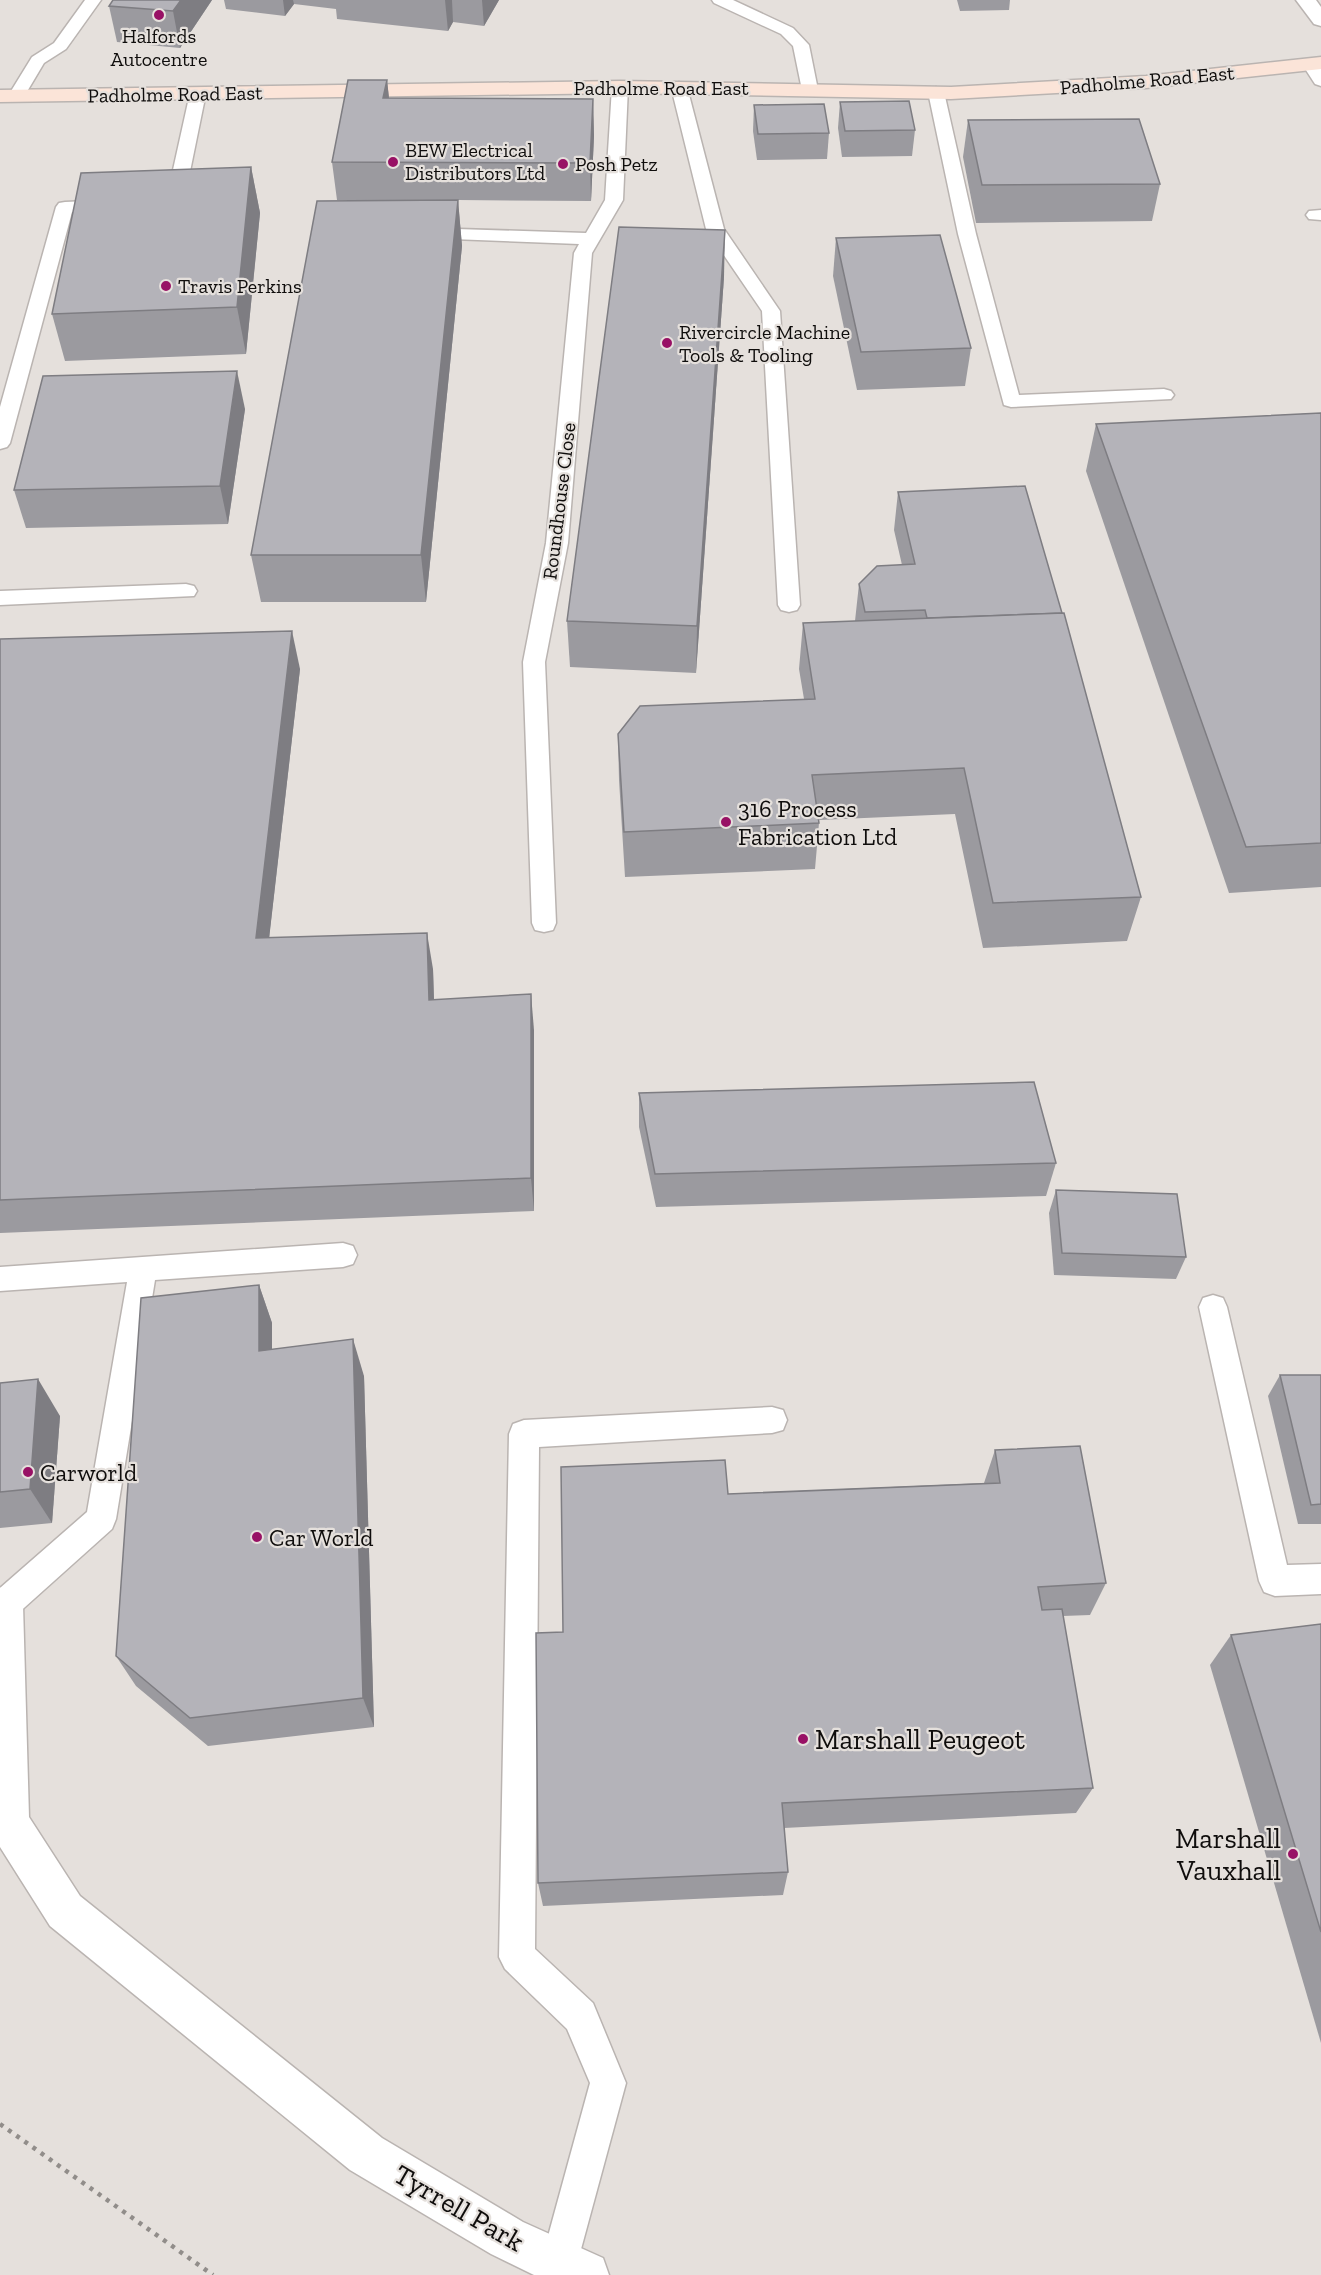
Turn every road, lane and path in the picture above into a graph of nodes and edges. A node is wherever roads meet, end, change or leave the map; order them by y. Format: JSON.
{"nodes":[{"id":1,"x":93,"y":0,"type":"edge"},
{"id":2,"x":720,"y":0,"type":"edge"},
{"id":3,"x":1306,"y":0,"type":"edge"},
{"id":4,"x":1321,"y":20,"type":"edge"},
{"id":5,"x":1317,"y":69,"type":"edge"},
{"id":6,"x":620,"y":87,"type":"junction"},
{"id":7,"x":679,"y":87,"type":"junction"},
{"id":8,"x":810,"y":90,"type":"junction"},
{"id":9,"x":936,"y":92,"type":"junction"},
{"id":10,"x":198,"y":93,"type":"junction"},
{"id":11,"x":8,"y":96,"type":"edge"},
{"id":12,"x":153,"y":202,"type":"edge"},
{"id":13,"x":131,"y":203,"type":"edge"},
{"id":14,"x":404,"y":233,"type":"edge"},
{"id":15,"x":592,"y":239,"type":"junction"},
{"id":16,"x":1164,"y":395,"type":"dead end"},
{"id":17,"x":0,"y":443,"type":"edge"},
{"id":18,"x":186,"y":591,"type":"dead end"},
{"id":19,"x":0,"y":598,"type":"edge"},
{"id":20,"x":789,"y":605,"type":"dead end"},
{"id":21,"x":544,"y":923,"type":"dead end"},
{"id":22,"x":342,"y":1255,"type":"dead end"},
{"id":23,"x":143,"y":1269,"type":"junction"},
{"id":24,"x":0,"y":1279,"type":"edge"},
{"id":25,"x":1213,"y":1307,"type":"dead end"},
{"id":26,"x":772,"y":1420,"type":"dead end"},
{"id":27,"x":1321,"y":1579,"type":"edge"},
{"id":28,"x":4,"y":1605,"type":"joint"},
{"id":29,"x":3,"y":1693,"type":"edge"},
{"id":30,"x":0,"y":2124,"type":"edge"},
{"id":31,"x":573,"y":2269,"type":"edge"},
{"id":32,"x":213,"y":2275,"type":"edge"}],
"edges":[{"from":1,"to":11,"type":"lane"},
{"from":2,"to":8,"type":"lane"},
{"from":3,"to":4,"type":"street"},
{"from":5,"to":9,"type":"street","name":"Padholme Road East"},
{"from":6,"to":7,"type":"street","name":"Padholme Road East"},
{"from":6,"to":10,"type":"street","name":"Padholme Road East"},
{"from":6,"to":15,"type":"lane","name":"Roundhouse Close"},
{"from":7,"to":8,"type":"street","name":"Padholme Road East"},
{"from":7,"to":20,"type":"lane"},
{"from":8,"to":9,"type":"street","name":"Padholme Road East"},
{"from":9,"to":16,"type":"lane"},
{"from":10,"to":11,"type":"street","name":"Padholme Road East"},
{"from":10,"to":12,"type":"lane"},
{"from":13,"to":17,"type":"lane"},
{"from":14,"to":15,"type":"lane"},
{"from":15,"to":21,"type":"lane","name":"Roundhouse Close"},
{"from":18,"to":19,"type":"lane"},
{"from":22,"to":23,"type":"lane"},
{"from":23,"to":24,"type":"lane"},
{"from":23,"to":28,"type":"lane"},
{"from":25,"to":27,"type":"lane"},
{"from":26,"to":31,"type":"lane"},
{"from":28,"to":29,"type":"street","name":"Tyrrell Park"},
{"from":29,"to":31,"type":"street","name":"Tyrrell Park"},
{"from":30,"to":32,"type":"path"}]}
